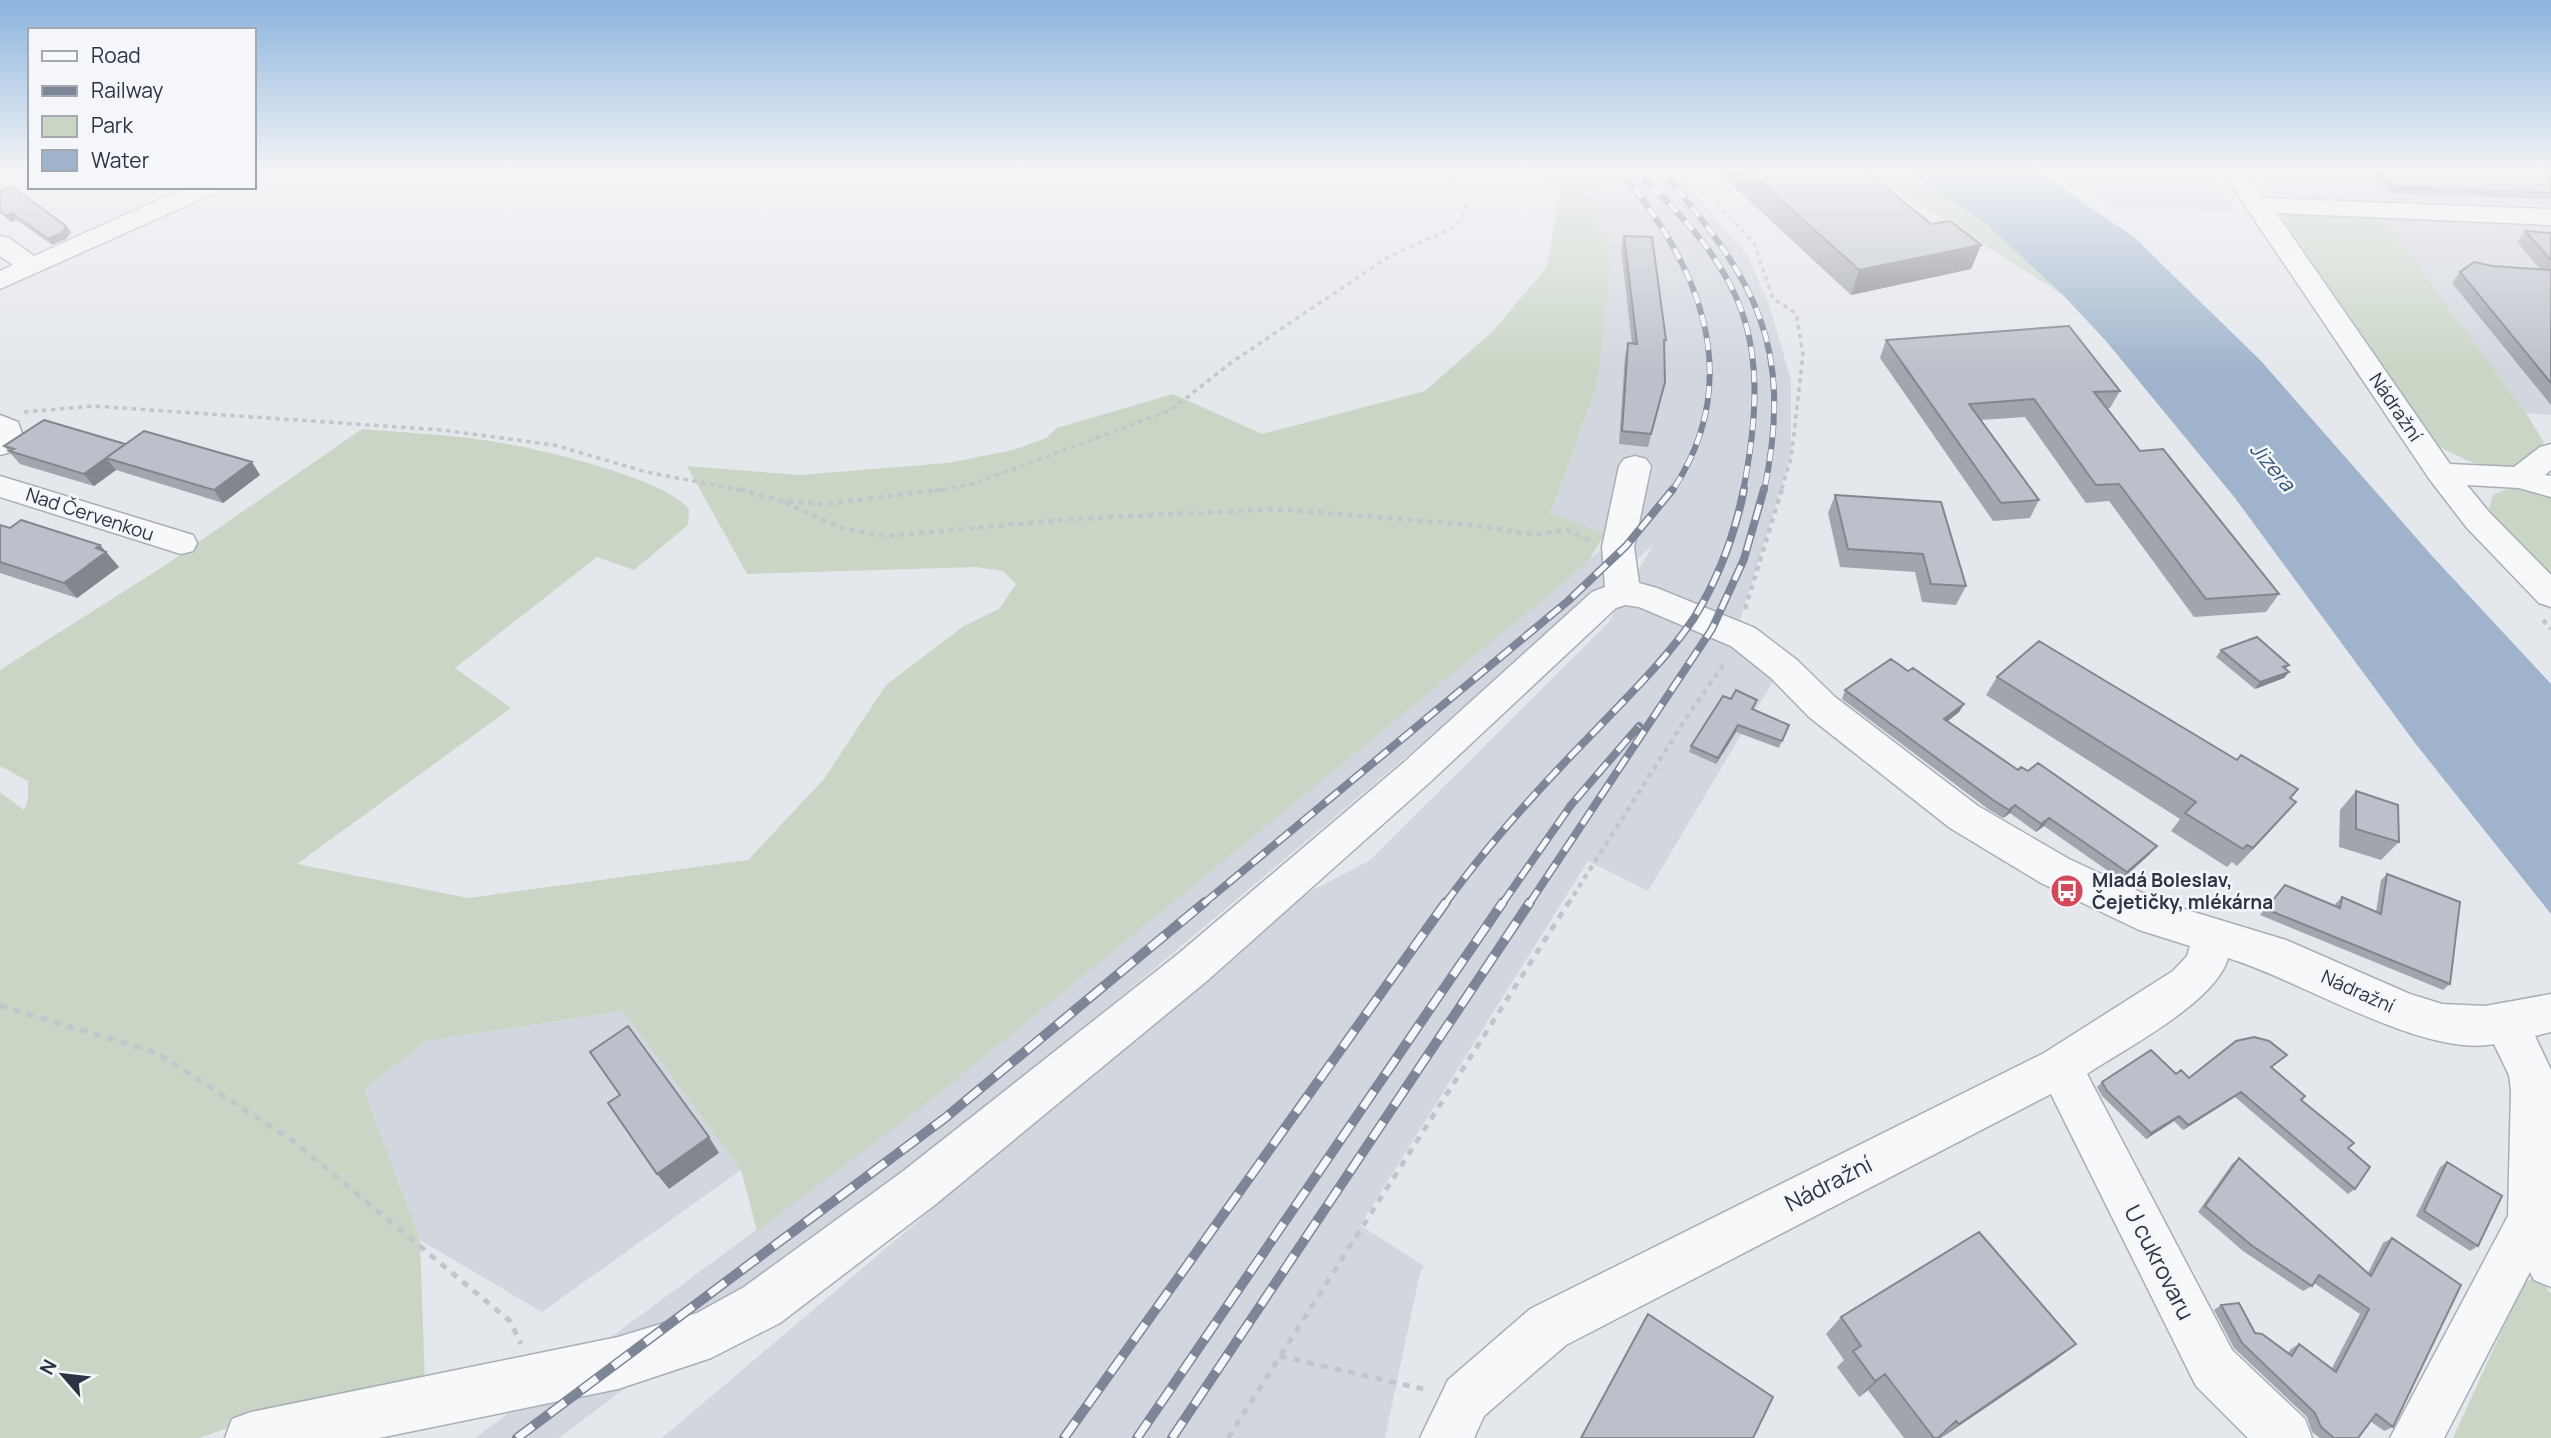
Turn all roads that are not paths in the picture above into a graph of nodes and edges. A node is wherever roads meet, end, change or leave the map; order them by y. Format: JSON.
{"nodes":[{"id":1,"x":96,"y":237,"type":"edge"},
{"id":2,"x":2280,"y":237,"type":"edge"},
{"id":3,"x":0,"y":244,"type":"edge"},
{"id":4,"x":31,"y":266,"type":"junction"},
{"id":5,"x":0,"y":281,"type":"edge"},
{"id":6,"x":12,"y":418,"type":"edge"},
{"id":7,"x":0,"y":445,"type":"edge"},
{"id":8,"x":2551,"y":454,"type":"edge"},
{"id":9,"x":1635,"y":466,"type":"dead end"},
{"id":10,"x":2441,"y":472,"type":"junction"},
{"id":11,"x":2521,"y":478,"type":"junction"},
{"id":12,"x":0,"y":486,"type":"edge"},
{"id":13,"x":2551,"y":487,"type":"edge"},
{"id":14,"x":181,"y":543,"type":"dead end"},
{"id":15,"x":1622,"y":593,"type":"junction"},
{"id":16,"x":2551,"y":594,"type":"edge"},
{"id":17,"x":2214,"y":935,"type":"junction"},
{"id":18,"x":2551,"y":1013,"type":"edge"},
{"id":19,"x":2506,"y":1022,"type":"junction"},
{"id":20,"x":2060,"y":1067,"type":"junction"},
{"id":21,"x":2541,"y":1241,"type":"edge"},
{"id":22,"x":1456,"y":1418,"type":"edge"},
{"id":23,"x":251,"y":1438,"type":"edge"},
{"id":24,"x":2286,"y":1438,"type":"edge"},
{"id":25,"x":2416,"y":1438,"type":"edge"}],
"edges":[{"from":1,"to":4,"type":"street"},
{"from":2,"to":10,"type":"street","name":"Nádražní"},
{"from":3,"to":4,"type":"street"},
{"from":4,"to":5,"type":"street"},
{"from":6,"to":7,"type":"street"},
{"from":8,"to":11,"type":"street"},
{"from":9,"to":15,"type":"street"},
{"from":10,"to":11,"type":"street"},
{"from":10,"to":16,"type":"street","name":"Nádražní"},
{"from":11,"to":13,"type":"street"},
{"from":12,"to":14,"type":"street","name":"Nad Červenkou"},
{"from":15,"to":17,"type":"street","name":"Nádražní"},
{"from":15,"to":23,"type":"street"},
{"from":17,"to":19,"type":"street","name":"Nádražní"},
{"from":17,"to":20,"type":"street","name":"Nádražní"},
{"from":18,"to":19,"type":"street","name":"Nádražní"},
{"from":19,"to":21,"type":"street"},
{"from":20,"to":22,"type":"street","name":"Nádražní"},
{"from":20,"to":24,"type":"street","name":"U cukrovaru"},
{"from":21,"to":25,"type":"street"}]}
